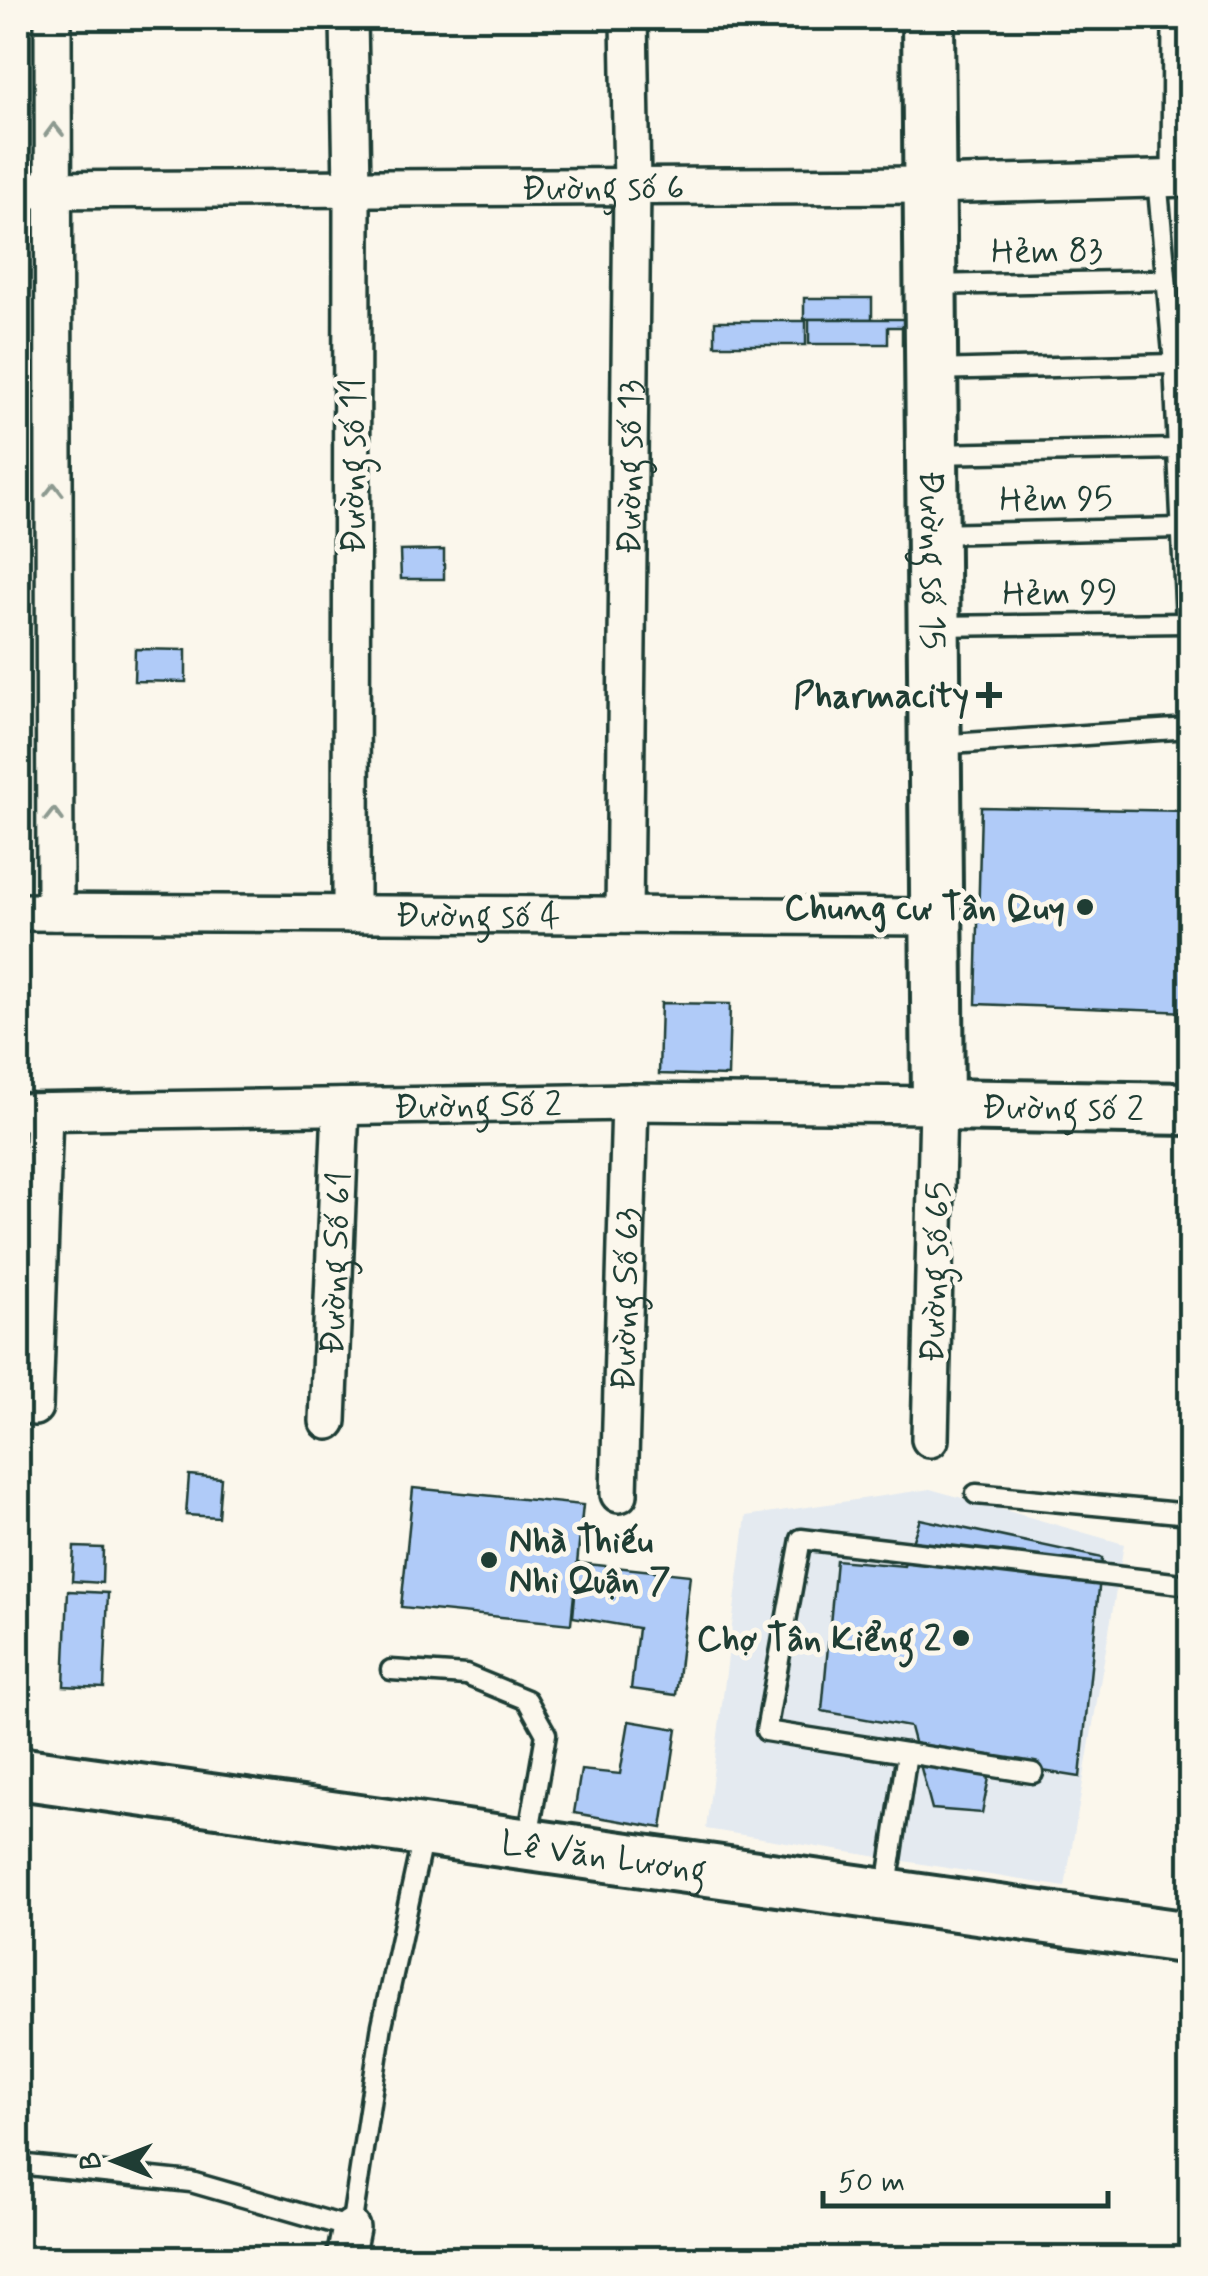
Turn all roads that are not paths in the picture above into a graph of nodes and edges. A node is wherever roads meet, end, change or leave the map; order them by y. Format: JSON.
{"nodes":[{"id":1,"x":53,"y":18,"type":"edge"},
{"id":2,"x":349,"y":18,"type":"edge"},
{"id":3,"x":629,"y":18,"type":"edge"},
{"id":4,"x":928,"y":18,"type":"edge"},
{"id":5,"x":1181,"y":18,"type":"edge"},
{"id":6,"x":1176,"y":178,"type":"edge"},
{"id":7,"x":930,"y":184,"type":"junction"},
{"id":8,"x":632,"y":186,"type":"junction"},
{"id":9,"x":352,"y":187,"type":"junction"},
{"id":10,"x":18,"y":190,"type":"edge"},
{"id":11,"x":54,"y":190,"type":"junction"},
{"id":12,"x":1165,"y":280,"type":"junction"},
{"id":13,"x":931,"y":285,"type":"junction"},
{"id":14,"x":1174,"y":364,"type":"junction"},
{"id":15,"x":932,"y":370,"type":"junction"},
{"id":16,"x":1178,"y":449,"type":"junction"},
{"id":17,"x":932,"y":454,"type":"junction"},
{"id":18,"x":1180,"y":528,"type":"junction"},
{"id":19,"x":933,"y":534,"type":"junction"},
{"id":20,"x":1188,"y":623,"type":"edge"},
{"id":21,"x":934,"y":626,"type":"junction"},
{"id":22,"x":1190,"y":728,"type":"edge"},
{"id":23,"x":935,"y":745,"type":"junction"},
{"id":24,"x":18,"y":912,"type":"edge"},
{"id":25,"x":55,"y":912,"type":"junction"},
{"id":26,"x":351,"y":914,"type":"junction"},
{"id":27,"x":624,"y":915,"type":"junction"},
{"id":28,"x":937,"y":916,"type":"junction"},
{"id":29,"x":630,"y":1102,"type":"junction"},
{"id":30,"x":938,"y":1106,"type":"junction"},
{"id":31,"x":342,"y":1107,"type":"junction"},
{"id":32,"x":1190,"y":1109,"type":"edge"},
{"id":33,"x":31,"y":1112,"type":"edge"},
{"id":34,"x":34,"y":1408,"type":"dead end"},
{"id":35,"x":328,"y":1421,"type":"dead end"},
{"id":36,"x":930,"y":1439,"type":"dead end"},
{"id":37,"x":619,"y":1494,"type":"dead end"},
{"id":38,"x":976,"y":1494,"type":"dead end"},
{"id":39,"x":1190,"y":1514,"type":"edge"},
{"id":40,"x":1190,"y":1585,"type":"edge"},
{"id":41,"x":391,"y":1670,"type":"dead end"},
{"id":42,"x":907,"y":1753,"type":"junction"},
{"id":43,"x":18,"y":1772,"type":"edge"},
{"id":44,"x":1032,"y":1773,"type":"dead end"},
{"id":45,"x":424,"y":1830,"type":"junction"},
{"id":46,"x":527,"y":1844,"type":"junction"},
{"id":47,"x":886,"y":1895,"type":"junction"},
{"id":48,"x":1190,"y":1938,"type":"edge"},
{"id":49,"x":18,"y":2164,"type":"edge"},
{"id":50,"x":348,"y":2243,"type":"edge"}],
"edges":[{"from":11,"to":1,"type":"street","one_way":true},
{"from":2,"to":9,"type":"street","name":"Đường số 11"},
{"from":3,"to":8,"type":"street","name":"Đường số 13"},
{"from":4,"to":7,"type":"street","name":"Đường số 15"},
{"from":5,"to":6,"type":"street"},
{"from":6,"to":7,"type":"street","name":"Đường số 6"},
{"from":6,"to":12,"type":"lane"},
{"from":7,"to":8,"type":"street","name":"Đường số 6"},
{"from":7,"to":13,"type":"street","name":"Đường số 15"},
{"from":8,"to":9,"type":"street","name":"Đường số 6"},
{"from":8,"to":27,"type":"street","name":"Đường số 13"},
{"from":9,"to":11,"type":"street","name":"Đường số 6"},
{"from":9,"to":26,"type":"street","name":"Đường số 11"},
{"from":10,"to":11,"type":"street","name":"Đường số 6"},
{"from":25,"to":11,"type":"street","one_way":true},
{"from":12,"to":13,"type":"lane","name":"Hẻm 83"},
{"from":12,"to":14,"type":"lane"},
{"from":13,"to":15,"type":"street","name":"Đường số 15"},
{"from":14,"to":15,"type":"lane"},
{"from":14,"to":16,"type":"lane"},
{"from":15,"to":17,"type":"street","name":"Đường số 15"},
{"from":16,"to":17,"type":"lane"},
{"from":16,"to":18,"type":"lane"},
{"from":17,"to":19,"type":"street","name":"Đường số 15"},
{"from":18,"to":19,"type":"lane","name":"Hẻm 95"},
{"from":18,"to":20,"type":"lane"},
{"from":19,"to":21,"type":"street","name":"Đường số 15"},
{"from":20,"to":21,"type":"lane","name":"Hẻm 99"},
{"from":21,"to":23,"type":"street","name":"Đường số 15"},
{"from":22,"to":23,"type":"lane"},
{"from":23,"to":28,"type":"street","name":"Đường số 15"},
{"from":24,"to":25,"type":"street","name":"Đường số 4"},
{"from":25,"to":26,"type":"street","name":"Đường số 4"},
{"from":26,"to":27,"type":"street","name":"Đường số 4"},
{"from":27,"to":28,"type":"street","name":"Đường số 4"},
{"from":28,"to":30,"type":"street","name":"Đường số 15"},
{"from":29,"to":30,"type":"street","name":"Đường Số 2"},
{"from":29,"to":31,"type":"street","name":"Đường Số 2"},
{"from":29,"to":37,"type":"street","name":"Đường Số 63"},
{"from":30,"to":32,"type":"street","name":"Đường số 2"},
{"from":30,"to":36,"type":"street","name":"Đường số 65"},
{"from":31,"to":33,"type":"street","name":"Đường Số 2"},
{"from":31,"to":35,"type":"street","name":"Đường Số 61"},
{"from":33,"to":34,"type":"street"},
{"from":38,"to":39,"type":"lane"},
{"from":40,"to":42,"type":"lane"},
{"from":41,"to":46,"type":"lane"},
{"from":42,"to":44,"type":"lane"},
{"from":42,"to":47,"type":"lane"},
{"from":43,"to":45,"type":"street","name":"Lê Văn Lương"},
{"from":45,"to":46,"type":"street","name":"Lê Văn Lương"},
{"from":45,"to":50,"type":"lane"},
{"from":46,"to":47,"type":"street","name":"Lê Văn Lương"},
{"from":47,"to":48,"type":"street","name":"Lê Văn Lương"},
{"from":49,"to":50,"type":"lane"}]}
